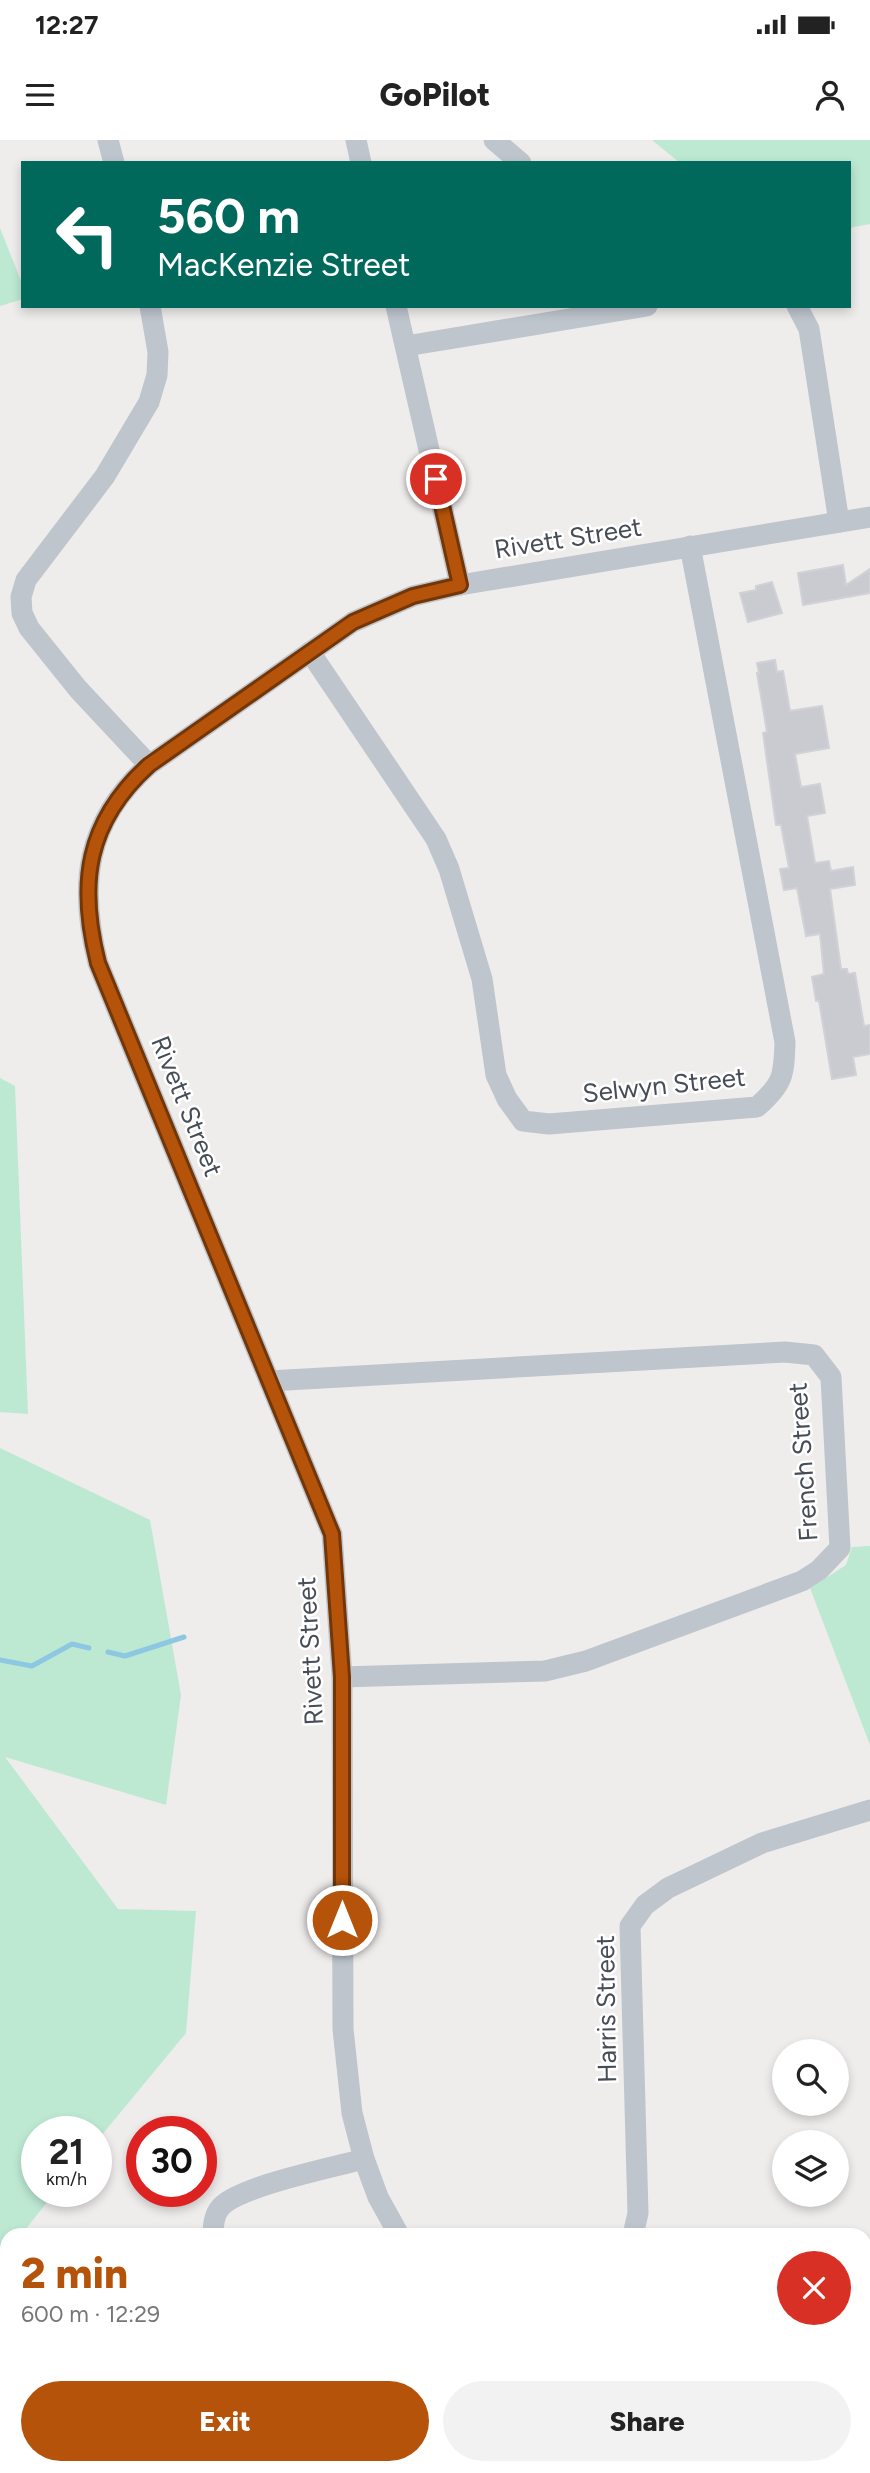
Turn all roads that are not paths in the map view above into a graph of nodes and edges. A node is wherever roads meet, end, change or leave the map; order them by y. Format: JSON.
{"nodes":[{"id":1,"x":108,"y":140,"type":"edge"},
{"id":2,"x":356,"y":140,"type":"edge"},
{"id":3,"x":494,"y":140,"type":"edge"},
{"id":4,"x":113,"y":161,"type":"edge"},
{"id":5,"x":361,"y":161,"type":"edge"},
{"id":6,"x":520,"y":161,"type":"edge"},
{"id":7,"x":150,"y":308,"type":"edge"},
{"id":8,"x":396,"y":308,"type":"edge"},
{"id":9,"x":635,"y":308,"type":"edge"},
{"id":10,"x":798,"y":308,"type":"edge"},
{"id":11,"x":406,"y":346,"type":"junction"},
{"id":12,"x":870,"y":517,"type":"edge"},
{"id":13,"x":839,"y":522,"type":"junction"},
{"id":14,"x":690,"y":547,"type":"junction"},
{"id":15,"x":460,"y":585,"type":"junction"},
{"id":16,"x":310,"y":652,"type":"junction"},
{"id":17,"x":149,"y":765,"type":"junction"},
{"id":18,"x":269,"y":1381,"type":"junction"},
{"id":19,"x":342,"y":1677,"type":"junction"},
{"id":20,"x":870,"y":1810,"type":"edge"},
{"id":21,"x":364,"y":2160,"type":"junction"},
{"id":22,"x":213,"y":2228,"type":"edge"},
{"id":23,"x":395,"y":2228,"type":"edge"},
{"id":24,"x":635,"y":2228,"type":"edge"}],
"edges":[{"from":1,"to":4,"type":"street"},
{"from":2,"to":5,"type":"street"},
{"from":3,"to":6,"type":"street"},
{"from":7,"to":17,"type":"street"},
{"from":8,"to":11,"type":"street"},
{"from":9,"to":11,"type":"street"},
{"from":10,"to":13,"type":"street"},
{"from":11,"to":15,"type":"street"},
{"from":12,"to":13,"type":"street","name":"Rivett Street"},
{"from":13,"to":14,"type":"street","name":"Rivett Street"},
{"from":14,"to":15,"type":"street","name":"Rivett Street"},
{"from":14,"to":16,"type":"street","name":"Selwyn Street"},
{"from":15,"to":16,"type":"street","name":"Rivett Street"},
{"from":16,"to":17,"type":"street","name":"Rivett Street"},
{"from":17,"to":18,"type":"street","name":"Rivett Street"},
{"from":18,"to":19,"type":"street","name":"Rivett Street"},
{"from":18,"to":19,"type":"street","name":"French Street"},
{"from":19,"to":21,"type":"street","name":"Rivett Street"},
{"from":20,"to":24,"type":"street","name":"Harris Street"},
{"from":21,"to":22,"type":"street"},
{"from":21,"to":23,"type":"street","name":"Rivett Street"}]}
